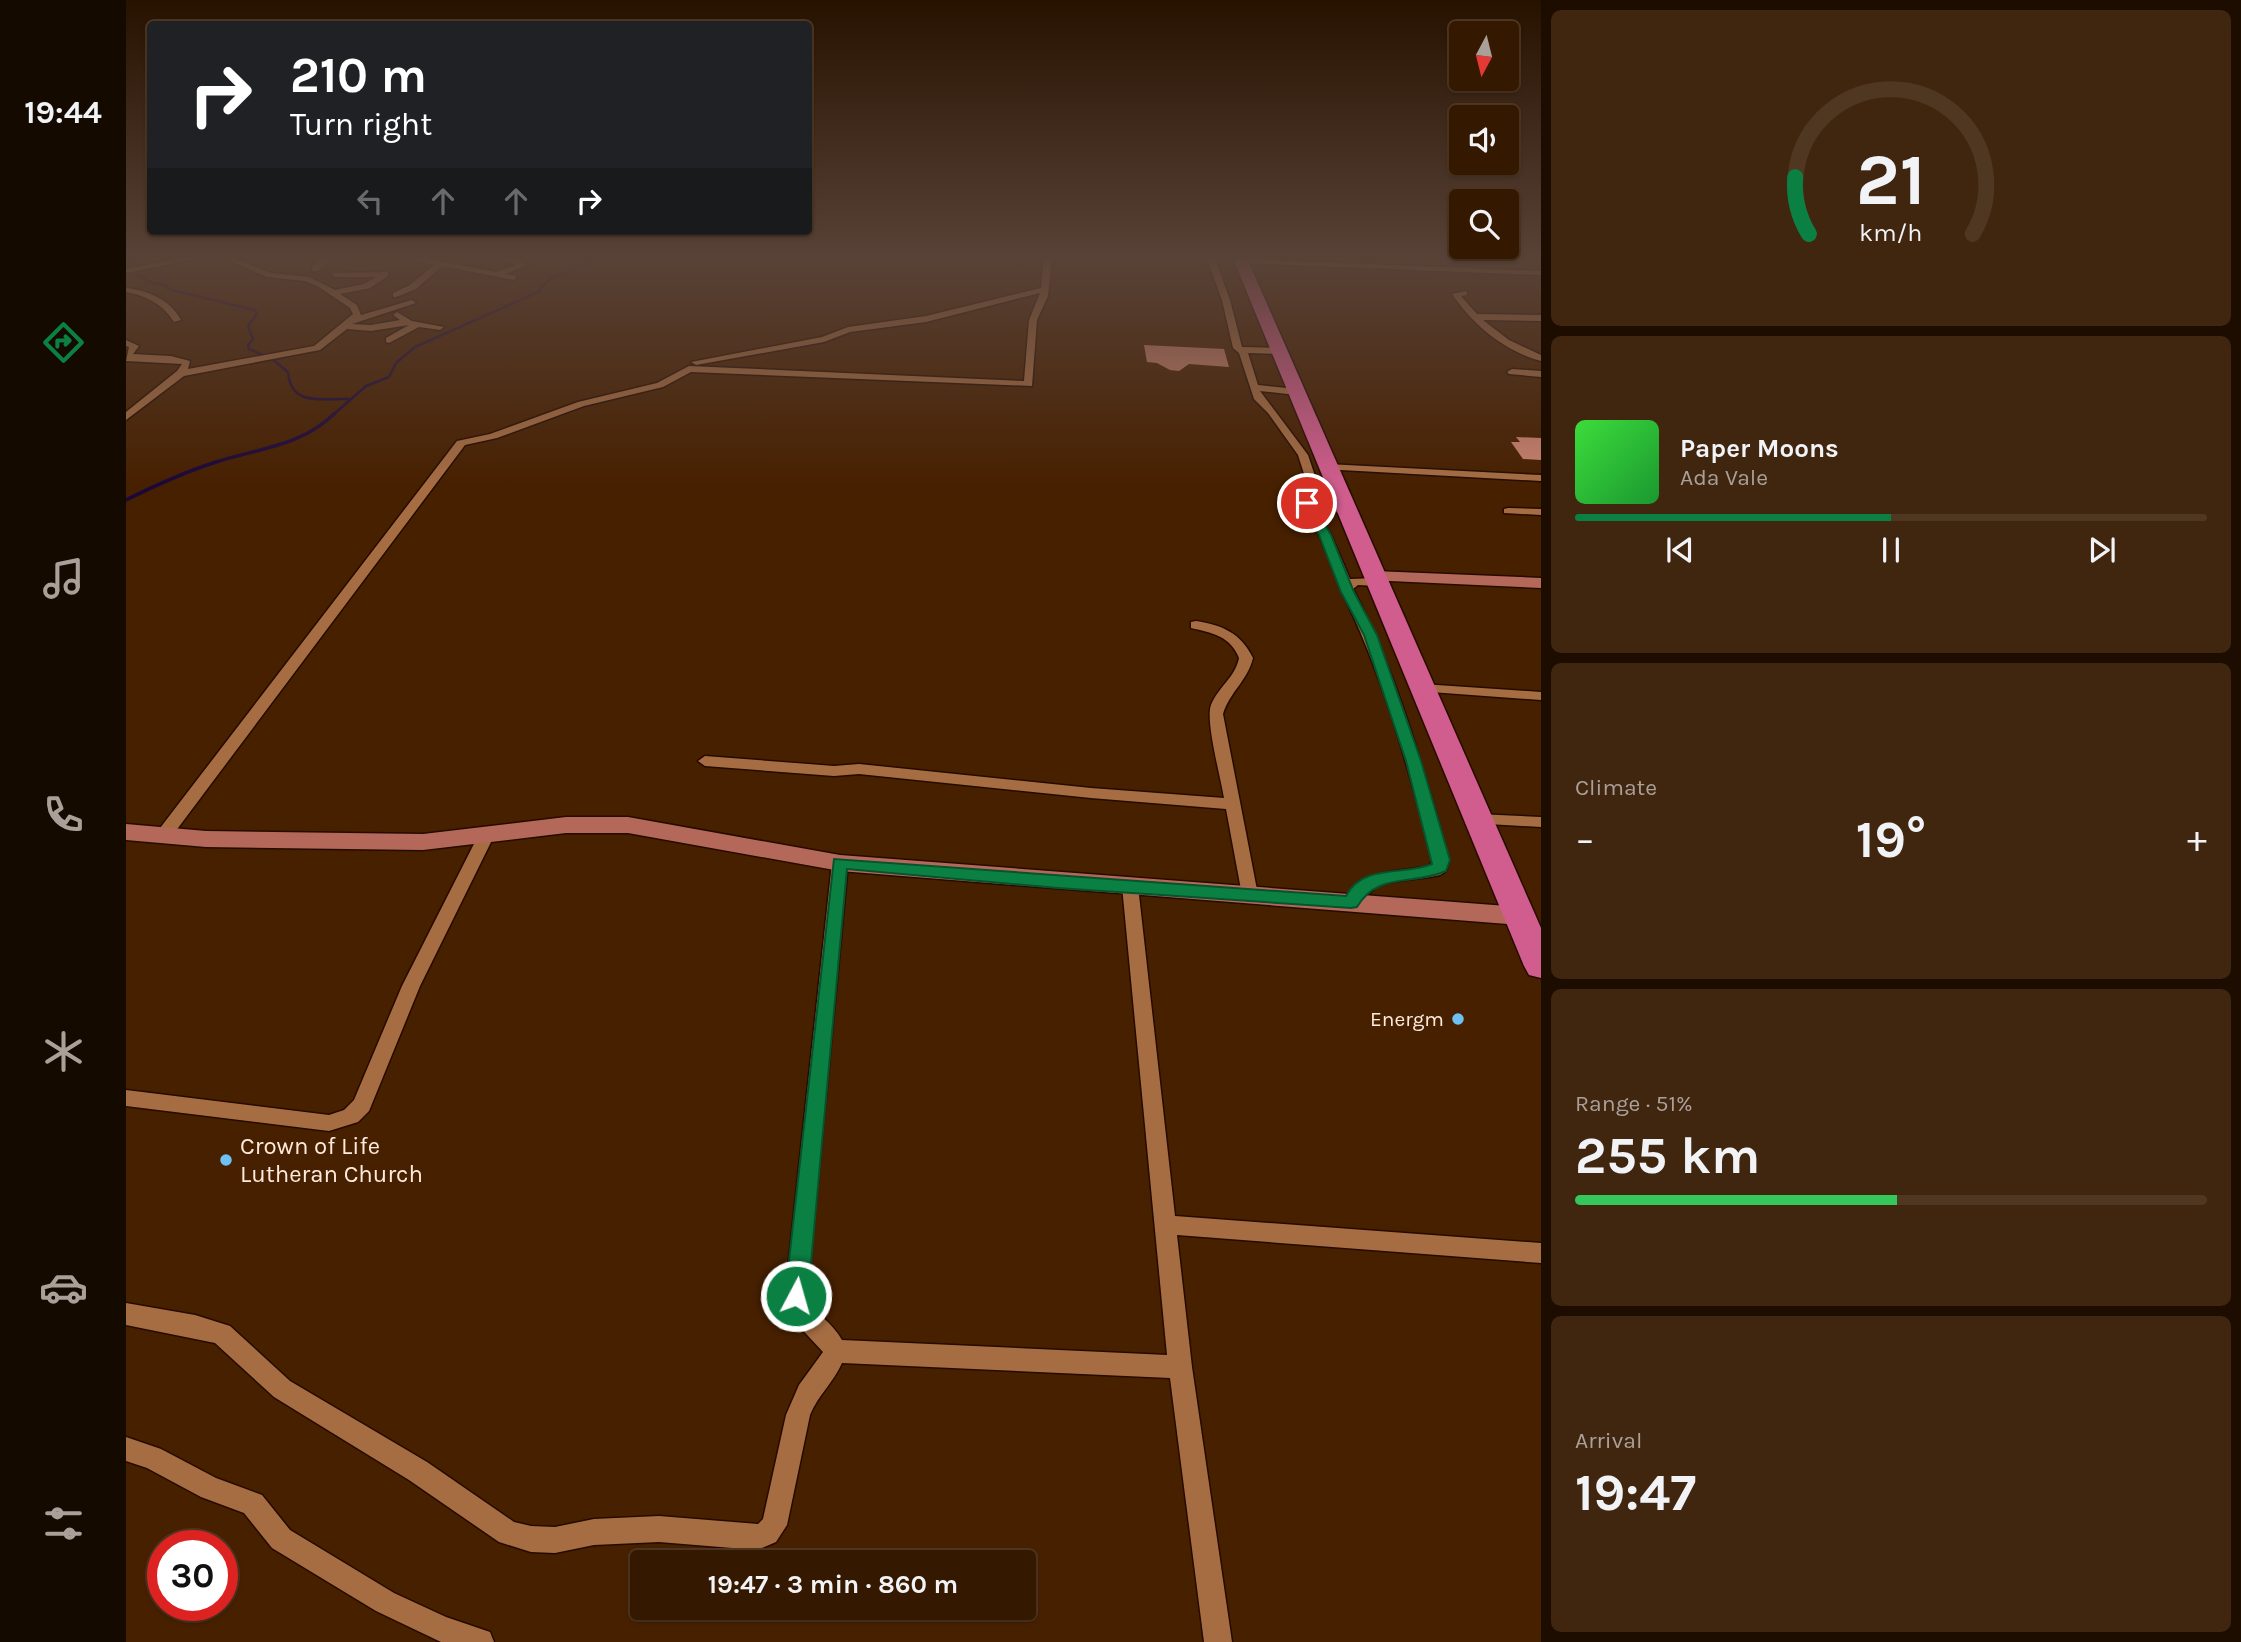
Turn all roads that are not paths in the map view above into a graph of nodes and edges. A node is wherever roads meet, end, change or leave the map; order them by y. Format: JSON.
{"nodes":[{"id":1,"x":337,"y":333,"type":"edge"},
{"id":2,"x":402,"y":333,"type":"edge"},
{"id":3,"x":841,"y":333,"type":"edge"},
{"id":4,"x":1032,"y":333,"type":"edge"},
{"id":5,"x":1234,"y":333,"type":"edge"},
{"id":6,"x":1269,"y":333,"type":"edge"},
{"id":7,"x":1496,"y":333,"type":"edge"},
{"id":8,"x":389,"y":340,"type":"dead end"},
{"id":9,"x":126,"y":343,"type":"edge"},
{"id":10,"x":1241,"y":350,"type":"junction"},
{"id":11,"x":1278,"y":351,"type":"junction"},
{"id":12,"x":127,"y":358,"type":"edge"},
{"id":13,"x":1541,"y":358,"type":"edge"},
{"id":14,"x":682,"y":370,"type":"junction"},
{"id":15,"x":1512,"y":372,"type":"dead end"},
{"id":16,"x":181,"y":373,"type":"junction"},
{"id":17,"x":1541,"y":373,"type":"edge"},
{"id":18,"x":1254,"y":387,"type":"junction"},
{"id":19,"x":1296,"y":393,"type":"junction"},
{"id":20,"x":126,"y":417,"type":"edge"},
{"id":21,"x":1310,"y":426,"type":"junction"},
{"id":22,"x":1303,"y":455,"type":"junction"},
{"id":23,"x":1319,"y":474,"type":"junction"},
{"id":24,"x":1541,"y":478,"type":"edge"},
{"id":25,"x":1508,"y":511,"type":"dead end"},
{"id":26,"x":1541,"y":512,"type":"edge"},
{"id":27,"x":1375,"y":579,"type":"junction"},
{"id":28,"x":1541,"y":583,"type":"edge"},
{"id":29,"x":1347,"y":585,"type":"junction"},
{"id":30,"x":1196,"y":625,"type":"dead end"},
{"id":31,"x":1422,"y":688,"type":"junction"},
{"id":32,"x":1541,"y":696,"type":"edge"},
{"id":33,"x":705,"y":761,"type":"dead end"},
{"id":34,"x":1232,"y":804,"type":"junction"},
{"id":35,"x":1477,"y":819,"type":"junction"},
{"id":36,"x":1541,"y":822,"type":"edge"},
{"id":37,"x":126,"y":832,"type":"edge"},
{"id":38,"x":487,"y":834,"type":"junction"},
{"id":39,"x":163,"y":836,"type":"junction"},
{"id":40,"x":839,"y":863,"type":"junction"},
{"id":41,"x":1130,"y":886,"type":"junction"},
{"id":42,"x":1250,"y":895,"type":"junction"},
{"id":43,"x":1351,"y":902,"type":"junction"},
{"id":44,"x":1520,"y":916,"type":"junction"},
{"id":45,"x":1536,"y":940,"type":"edge"},
{"id":46,"x":1541,"y":966,"type":"edge"},
{"id":47,"x":126,"y":1098,"type":"edge"},
{"id":48,"x":1167,"y":1225,"type":"junction"},
{"id":49,"x":1541,"y":1254,"type":"edge"},
{"id":50,"x":126,"y":1314,"type":"edge"},
{"id":51,"x":835,"y":1351,"type":"junction"},
{"id":52,"x":1180,"y":1367,"type":"junction"},
{"id":53,"x":126,"y":1448,"type":"edge"},
{"id":54,"x":480,"y":1642,"type":"edge"},
{"id":55,"x":1218,"y":1642,"type":"edge"}],
"edges":[{"from":1,"to":16,"type":"street"},
{"from":2,"to":8,"type":"street"},
{"from":3,"to":14,"type":"street"},
{"from":4,"to":14,"type":"street"},
{"from":5,"to":10,"type":"street"},
{"from":6,"to":11,"type":"highway"},
{"from":7,"to":13,"type":"street"},
{"from":9,"to":12,"type":"street"},
{"from":10,"to":11,"type":"street"},
{"from":10,"to":18,"type":"street"},
{"from":11,"to":19,"type":"highway"},
{"from":12,"to":16,"type":"street"},
{"from":14,"to":39,"type":"street"},
{"from":15,"to":17,"type":"street"},
{"from":16,"to":20,"type":"street"},
{"from":18,"to":19,"type":"street"},
{"from":18,"to":22,"type":"street"},
{"from":19,"to":21,"type":"highway"},
{"from":21,"to":22,"type":"street"},
{"from":21,"to":23,"type":"highway"},
{"from":22,"to":23,"type":"street"},
{"from":23,"to":24,"type":"street"},
{"from":23,"to":27,"type":"highway"},
{"from":23,"to":29,"type":"street"},
{"from":25,"to":26,"type":"street"},
{"from":27,"to":28,"type":"street"},
{"from":27,"to":29,"type":"street"},
{"from":27,"to":31,"type":"highway"},
{"from":29,"to":43,"type":"street"},
{"from":30,"to":34,"type":"street"},
{"from":31,"to":32,"type":"street"},
{"from":31,"to":35,"type":"highway"},
{"from":33,"to":34,"type":"street"},
{"from":34,"to":42,"type":"street"},
{"from":35,"to":36,"type":"street"},
{"from":35,"to":44,"type":"highway"},
{"from":37,"to":39,"type":"street"},
{"from":38,"to":39,"type":"street"},
{"from":38,"to":40,"type":"street"},
{"from":38,"to":47,"type":"street"},
{"from":40,"to":41,"type":"street"},
{"from":40,"to":51,"type":"street"},
{"from":41,"to":42,"type":"street"},
{"from":41,"to":48,"type":"street"},
{"from":42,"to":43,"type":"street"},
{"from":43,"to":44,"type":"street"},
{"from":44,"to":45,"type":"highway"},
{"from":45,"to":46,"type":"highway"},
{"from":48,"to":49,"type":"street"},
{"from":48,"to":52,"type":"street"},
{"from":50,"to":51,"type":"street"},
{"from":51,"to":52,"type":"street"},
{"from":52,"to":55,"type":"street"},
{"from":53,"to":54,"type":"street"}]}
